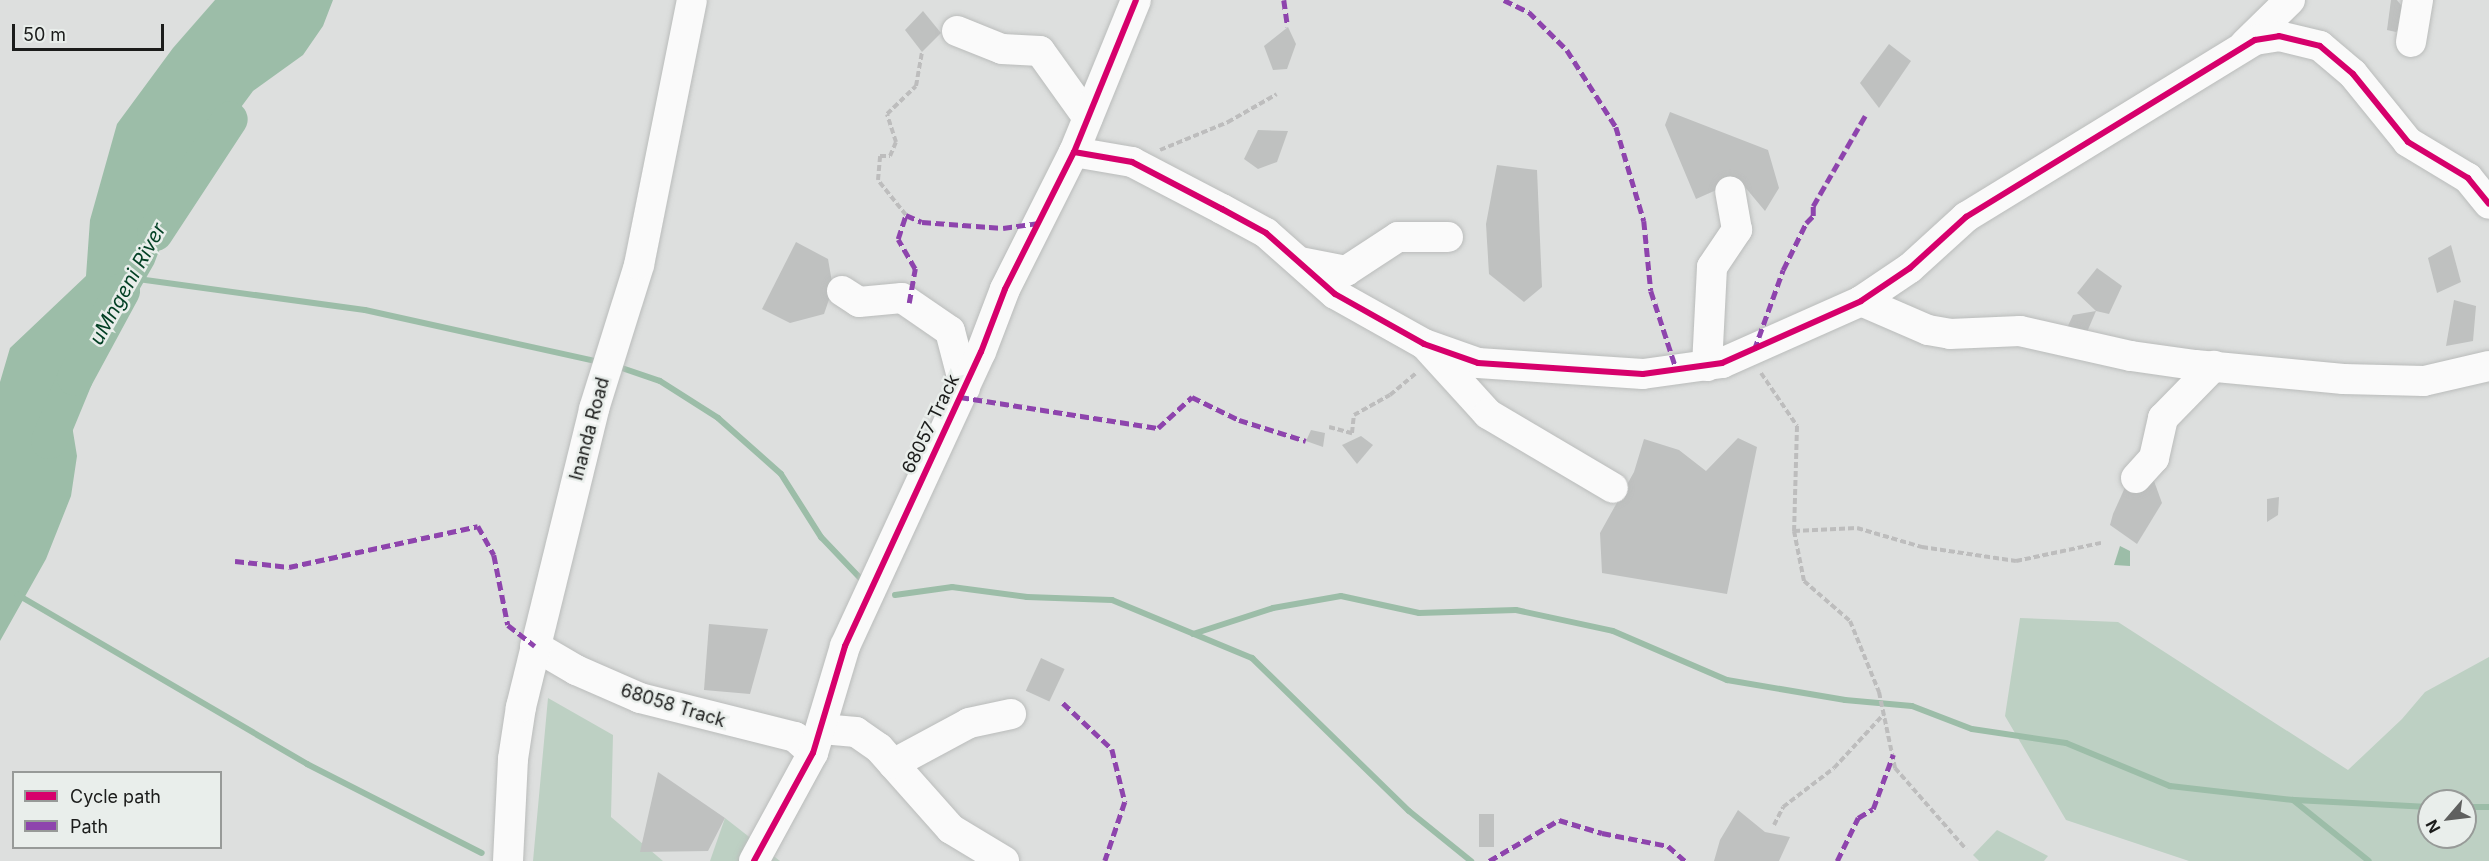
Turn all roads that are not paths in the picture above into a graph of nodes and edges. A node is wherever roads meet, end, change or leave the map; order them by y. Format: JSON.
{"nodes":[{"id":1,"x":692,"y":0,"type":"edge"},
{"id":2,"x":1137,"y":0,"type":"edge"},
{"id":3,"x":2290,"y":0,"type":"edge"},
{"id":4,"x":2418,"y":0,"type":"edge"},
{"id":5,"x":957,"y":31,"type":"dead end"},
{"id":6,"x":2411,"y":42,"type":"dead end"},
{"id":7,"x":2246,"y":44,"type":"junction"},
{"id":8,"x":1088,"y":118,"type":"junction"},
{"id":9,"x":1074,"y":152,"type":"junction"},
{"id":10,"x":1730,"y":192,"type":"dead end"},
{"id":11,"x":2489,"y":204,"type":"edge"},
{"id":12,"x":1448,"y":237,"type":"dead end"},
{"id":13,"x":1300,"y":262,"type":"junction"},
{"id":14,"x":842,"y":291,"type":"dead end"},
{"id":15,"x":1861,"y":301,"type":"junction"},
{"id":16,"x":1430,"y":350,"type":"junction"},
{"id":17,"x":1707,"y":366,"type":"junction"},
{"id":18,"x":2214,"y":366,"type":"junction"},
{"id":19,"x":2489,"y":366,"type":"edge"},
{"id":20,"x":965,"y":388,"type":"junction"},
{"id":21,"x":2136,"y":477,"type":"dead end"},
{"id":22,"x":1613,"y":488,"type":"dead end"},
{"id":23,"x":535,"y":646,"type":"junction"},
{"id":24,"x":1011,"y":714,"type":"dead end"},
{"id":25,"x":818,"y":741,"type":"junction"},
{"id":26,"x":893,"y":764,"type":"junction"},
{"id":27,"x":508,"y":861,"type":"edge"},
{"id":28,"x":754,"y":861,"type":"edge"},
{"id":29,"x":1004,"y":861,"type":"edge"}],
"edges":[{"from":1,"to":23,"type":"street","name":"Inanda Road"},
{"from":2,"to":8,"type":"street","name":"68057 Track"},
{"from":3,"to":7,"type":"street"},
{"from":4,"to":6,"type":"street"},
{"from":5,"to":8,"type":"street"},
{"from":7,"to":11,"type":"street"},
{"from":7,"to":15,"type":"street"},
{"from":8,"to":9,"type":"street","name":"68057 Track"},
{"from":9,"to":13,"type":"street"},
{"from":9,"to":20,"type":"street","name":"68057 Track"},
{"from":10,"to":17,"type":"street"},
{"from":12,"to":13,"type":"street"},
{"from":13,"to":16,"type":"street"},
{"from":14,"to":20,"type":"street"},
{"from":15,"to":17,"type":"street"},
{"from":15,"to":18,"type":"street"},
{"from":16,"to":17,"type":"street"},
{"from":16,"to":22,"type":"street"},
{"from":18,"to":19,"type":"street"},
{"from":18,"to":21,"type":"street"},
{"from":20,"to":25,"type":"street","name":"68057 Track"},
{"from":23,"to":25,"type":"street","name":"68058 Track"},
{"from":23,"to":27,"type":"street","name":"Inanda Road"},
{"from":24,"to":26,"type":"street"},
{"from":25,"to":26,"type":"street"},
{"from":25,"to":28,"type":"street","name":"68057 Track"},
{"from":26,"to":29,"type":"street"}]}
